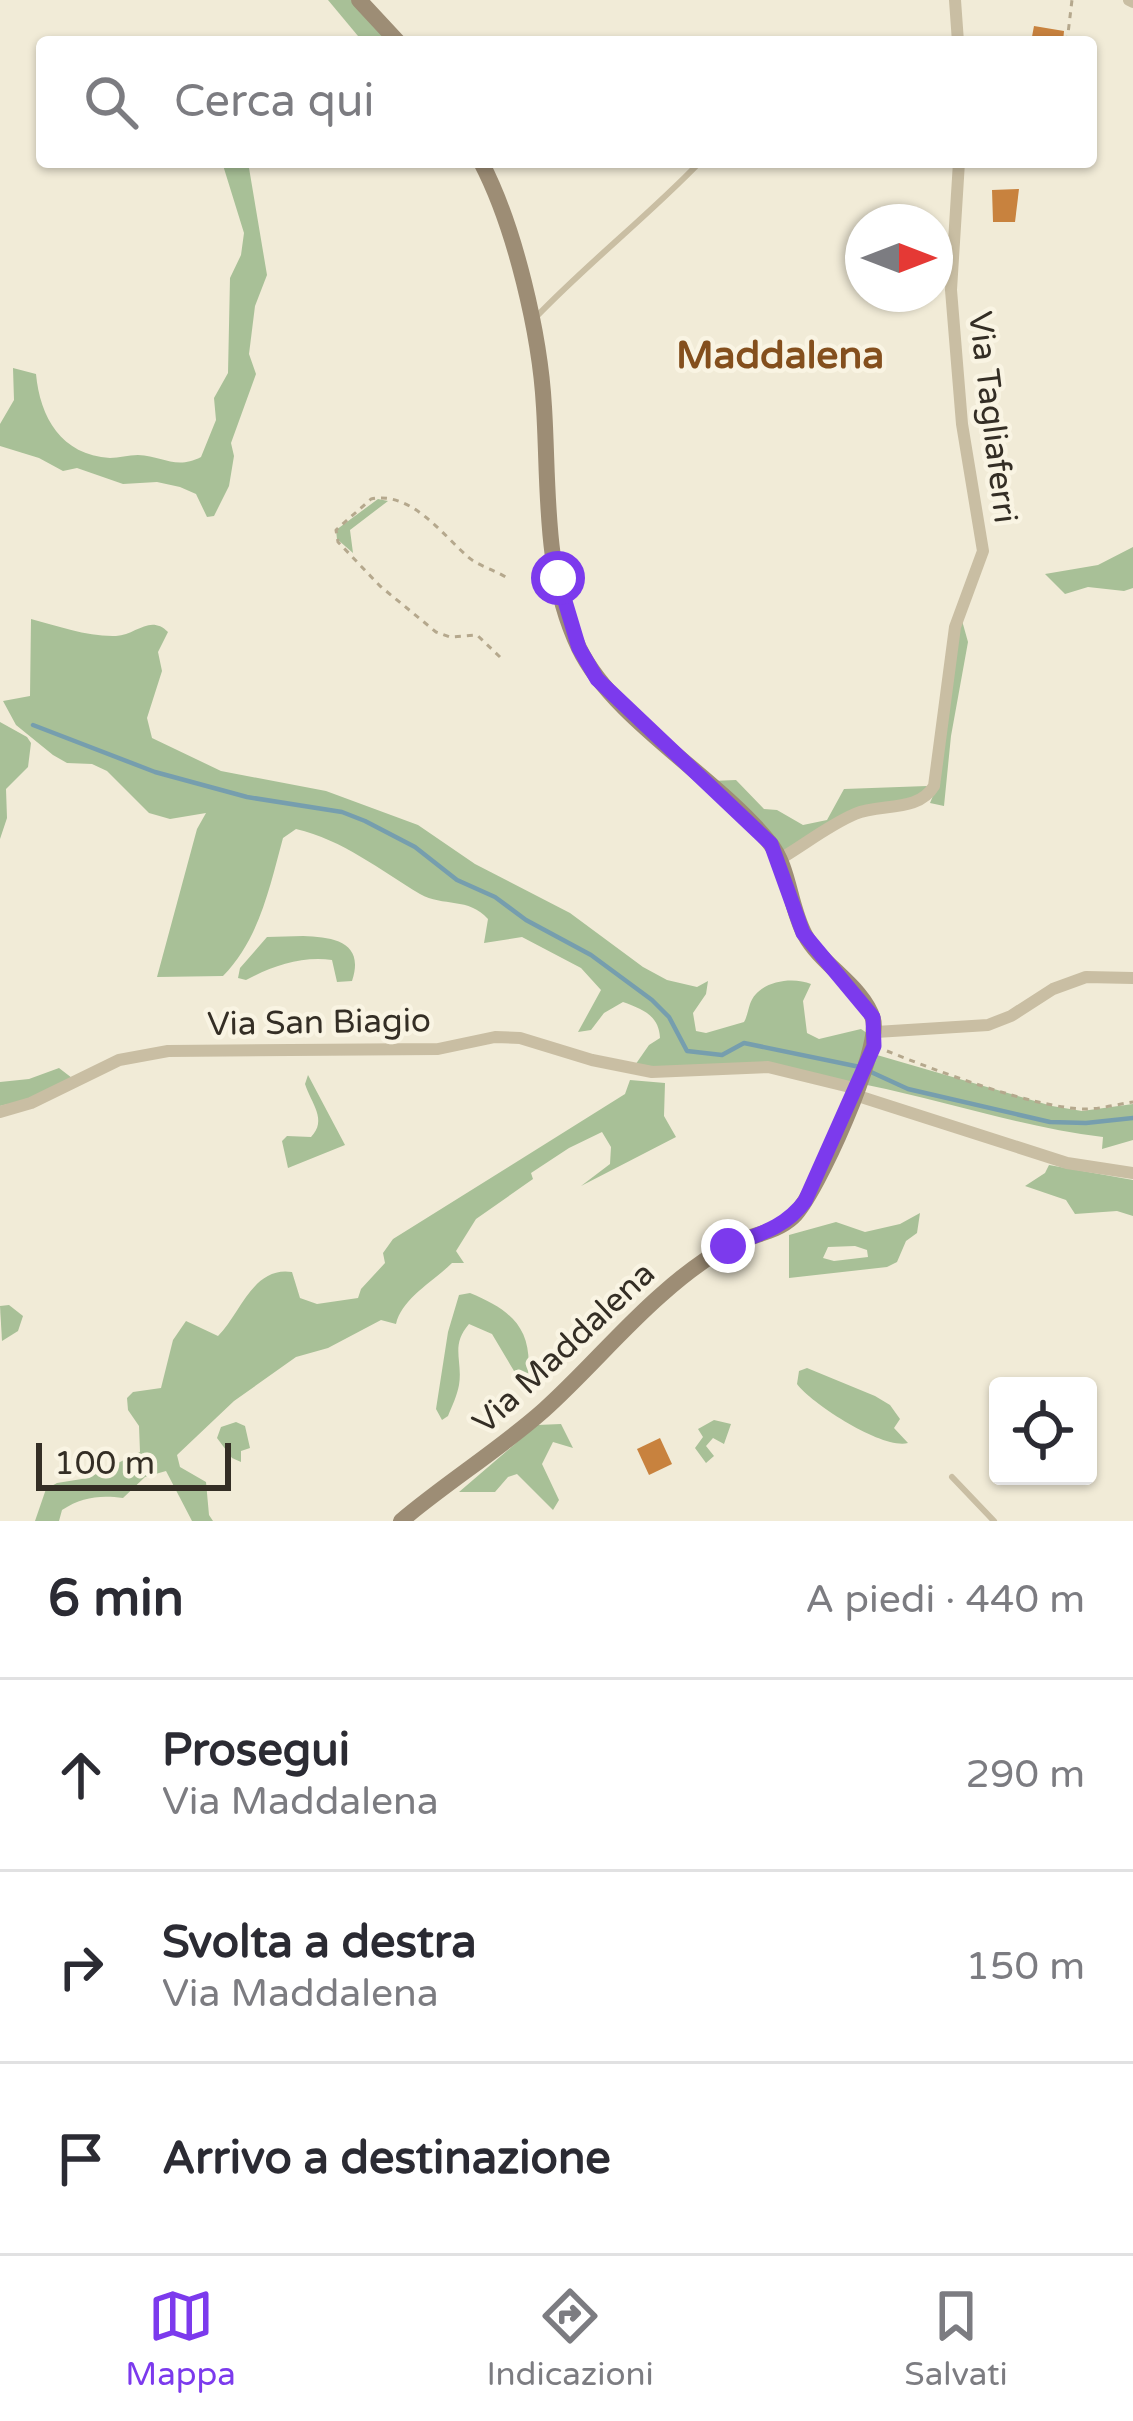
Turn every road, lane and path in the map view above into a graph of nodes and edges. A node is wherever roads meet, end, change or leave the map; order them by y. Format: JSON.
{"nodes":[{"id":1,"x":359,"y":0,"type":"edge"},
{"id":2,"x":955,"y":0,"type":"edge"},
{"id":3,"x":1072,"y":0,"type":"edge"},
{"id":4,"x":392,"y":36,"type":"edge"},
{"id":5,"x":958,"y":36,"type":"edge"},
{"id":6,"x":1068,"y":36,"type":"edge"},
{"id":7,"x":483,"y":168,"type":"edge"},
{"id":8,"x":694,"y":168,"type":"edge"},
{"id":9,"x":959,"y":168,"type":"edge"},
{"id":10,"x":530,"y":323,"type":"junction"},
{"id":11,"x":510,"y":580,"type":"dead end"},
{"id":12,"x":500,"y":657,"type":"dead end"},
{"id":13,"x":780,"y":859,"type":"junction"},
{"id":14,"x":1133,"y":978,"type":"edge"},
{"id":15,"x":873,"y":1045,"type":"junction"},
{"id":16,"x":858,"y":1090,"type":"junction"},
{"id":17,"x":1133,"y":1102,"type":"edge"},
{"id":18,"x":0,"y":1112,"type":"edge"},
{"id":19,"x":1133,"y":1173,"type":"edge"},
{"id":20,"x":952,"y":1477,"type":"dead end"},
{"id":21,"x":401,"y":1521,"type":"edge"},
{"id":22,"x":994,"y":1521,"type":"edge"}],
"edges":[{"from":1,"to":4,"type":"street"},
{"from":2,"to":5,"type":"street"},
{"from":3,"to":6,"type":"path"},
{"from":7,"to":10,"type":"street"},
{"from":8,"to":10,"type":"lane"},
{"from":9,"to":13,"type":"street","name":"Via Tagliaferri"},
{"from":10,"to":13,"type":"street"},
{"from":11,"to":12,"type":"path"},
{"from":13,"to":15,"type":"street"},
{"from":14,"to":15,"type":"street"},
{"from":15,"to":16,"type":"street","name":"Via Maddalena"},
{"from":15,"to":17,"type":"path"},
{"from":16,"to":18,"type":"street","name":"Via San Biagio"},
{"from":16,"to":19,"type":"street","name":"Via San Biagio"},
{"from":16,"to":21,"type":"street","name":"Via Maddalena"},
{"from":20,"to":22,"type":"lane"}]}
